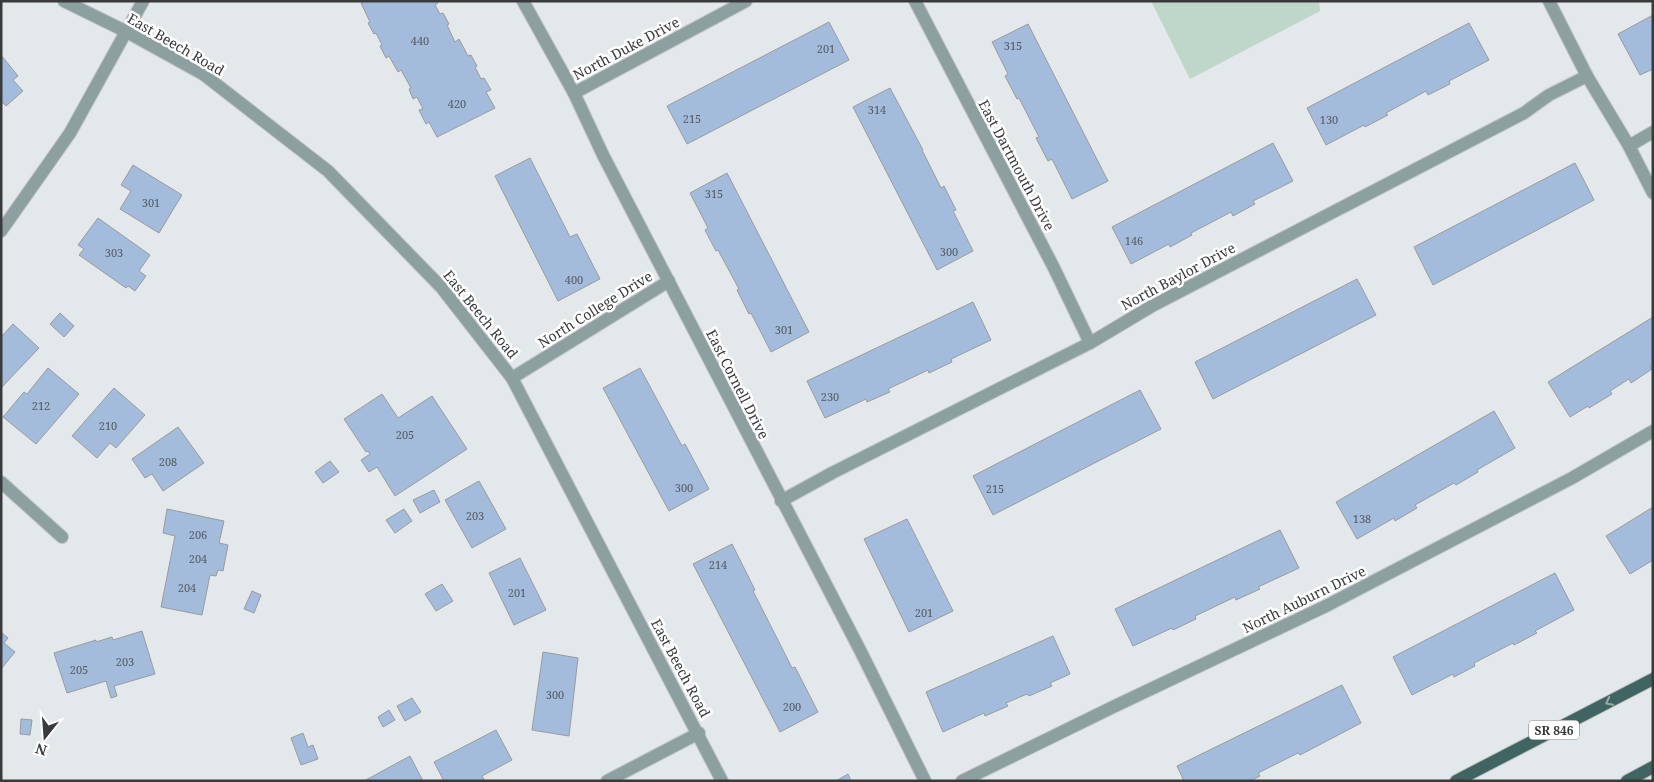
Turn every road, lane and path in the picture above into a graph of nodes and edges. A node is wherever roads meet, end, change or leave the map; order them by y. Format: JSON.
{"nodes":[{"id":1,"x":64,"y":1,"type":"edge"},
{"id":2,"x":143,"y":1,"type":"edge"},
{"id":3,"x":523,"y":1,"type":"edge"},
{"id":4,"x":746,"y":1,"type":"edge"},
{"id":5,"x":915,"y":1,"type":"edge"},
{"id":6,"x":1549,"y":1,"type":"edge"},
{"id":7,"x":128,"y":32,"type":"junction"},
{"id":8,"x":1587,"y":76,"type":"junction"},
{"id":9,"x":574,"y":93,"type":"junction"},
{"id":10,"x":1653,"y":132,"type":"edge"},
{"id":11,"x":1629,"y":146,"type":"junction"},
{"id":12,"x":1653,"y":193,"type":"edge"},
{"id":13,"x":1,"y":231,"type":"edge"},
{"id":14,"x":669,"y":281,"type":"junction"},
{"id":15,"x":1090,"y":343,"type":"junction"},
{"id":16,"x":512,"y":378,"type":"junction"},
{"id":17,"x":1653,"y":432,"type":"edge"},
{"id":18,"x":1,"y":482,"type":"edge"},
{"id":19,"x":781,"y":501,"type":"junction"},
{"id":20,"x":62,"y":536,"type":"dead end"},
{"id":21,"x":1653,"y":679,"type":"edge"},
{"id":22,"x":699,"y":734,"type":"junction"},
{"id":23,"x":1653,"y":767,"type":"edge"},
{"id":24,"x":607,"y":781,"type":"edge"},
{"id":25,"x":722,"y":781,"type":"edge"},
{"id":26,"x":925,"y":781,"type":"edge"},
{"id":27,"x":962,"y":781,"type":"edge"},
{"id":28,"x":1456,"y":781,"type":"edge"},
{"id":29,"x":1626,"y":781,"type":"edge"}],
"edges":[{"from":1,"to":7,"type":"street","name":"East Beech Road"},
{"from":2,"to":7,"type":"street"},
{"from":3,"to":9,"type":"street","name":"East Cornell Drive"},
{"from":4,"to":9,"type":"street","name":"North Duke Drive"},
{"from":5,"to":15,"type":"street","name":"East Dartmouth Drive"},
{"from":6,"to":8,"type":"street"},
{"from":7,"to":13,"type":"street"},
{"from":7,"to":16,"type":"street","name":"East Beech Road"},
{"from":8,"to":11,"type":"street"},
{"from":8,"to":15,"type":"street","name":"North Baylor Drive"},
{"from":9,"to":14,"type":"street","name":"East Cornell Drive"},
{"from":10,"to":11,"type":"street"},
{"from":11,"to":12,"type":"street"},
{"from":14,"to":16,"type":"street","name":"North College Drive"},
{"from":14,"to":19,"type":"street","name":"East Cornell Drive"},
{"from":15,"to":19,"type":"street","name":"North Baylor Drive"},
{"from":16,"to":22,"type":"street","name":"East Beech Road"},
{"from":17,"to":27,"type":"street","name":"North Auburn Drive"},
{"from":18,"to":20,"type":"street"},
{"from":19,"to":26,"type":"street","name":"East Cornell Drive"},
{"from":21,"to":28,"type":"main road","number":"SR 846","one_way":true},
{"from":22,"to":24,"type":"street"},
{"from":22,"to":25,"type":"street","name":"East Beech Road"},
{"from":23,"to":29,"type":"main road"}]}
